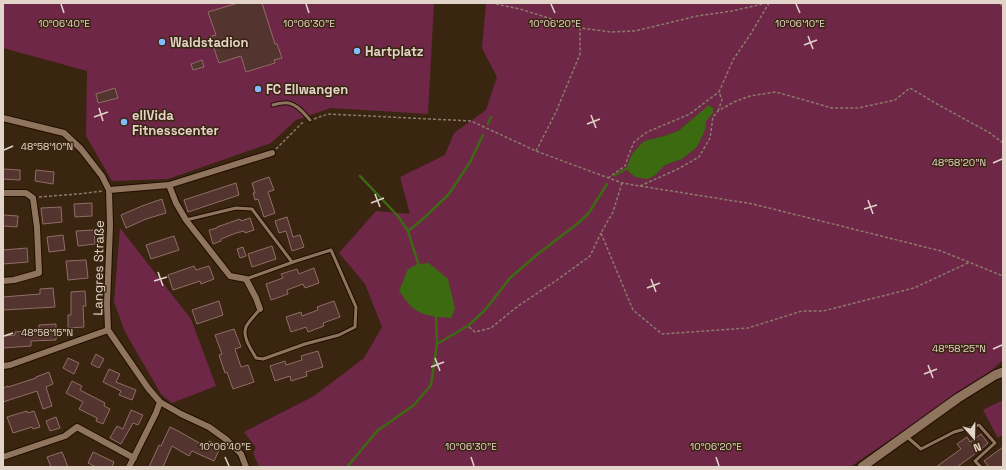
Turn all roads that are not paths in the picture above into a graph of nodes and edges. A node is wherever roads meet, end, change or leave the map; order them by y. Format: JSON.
{"nodes":[{"id":1,"x":273,"y":105,"type":"dead end"},
{"id":2,"x":3,"y":118,"type":"edge"},
{"id":3,"x":310,"y":120,"type":"road end"},
{"id":4,"x":272,"y":153,"type":"road end"},
{"id":5,"x":169,"y":185,"type":"junction"},
{"id":6,"x":109,"y":190,"type":"junction"},
{"id":7,"x":3,"y":193,"type":"edge"},
{"id":8,"x":186,"y":220,"type":"junction"},
{"id":9,"x":292,"y":262,"type":"junction"},
{"id":10,"x":246,"y":279,"type":"junction"},
{"id":11,"x":3,"y":281,"type":"edge"},
{"id":12,"x":260,"y":309,"type":"joint"},
{"id":13,"x":108,"y":330,"type":"junction"},
{"id":14,"x":3,"y":366,"type":"edge"},
{"id":15,"x":1003,"y":372,"type":"edge"},
{"id":16,"x":160,"y":402,"type":"junction"},
{"id":17,"x":905,"y":435,"type":"junction"},
{"id":18,"x":3,"y":457,"type":"edge"},
{"id":19,"x":134,"y":458,"type":"junction"},
{"id":20,"x":130,"y":467,"type":"edge"},
{"id":21,"x":246,"y":467,"type":"edge"},
{"id":22,"x":862,"y":467,"type":"edge"},
{"id":23,"x":981,"y":467,"type":"edge"}],
"edges":[{"from":1,"to":3,"type":"lane"},
{"from":2,"to":6,"type":"street","name":"Langres Straße"},
{"from":4,"to":5,"type":"street"},
{"from":5,"to":6,"type":"street"},
{"from":5,"to":8,"type":"street"},
{"from":6,"to":13,"type":"street","name":"Langres Straße"},
{"from":7,"to":11,"type":"street"},
{"from":8,"to":9,"type":"lane"},
{"from":8,"to":10,"type":"street"},
{"from":9,"to":10,"type":"lane"},
{"from":9,"to":12,"type":"lane"},
{"from":10,"to":12,"type":"street"},
{"from":13,"to":14,"type":"street"},
{"from":13,"to":16,"type":"street","name":"Langres Straße"},
{"from":15,"to":17,"type":"main road"},
{"from":16,"to":19,"type":"street"},
{"from":16,"to":21,"type":"street","name":"Langres Straße"},
{"from":17,"to":22,"type":"main road"},
{"from":17,"to":23,"type":"lane"},
{"from":18,"to":19,"type":"street"},
{"from":19,"to":20,"type":"street"}]}
